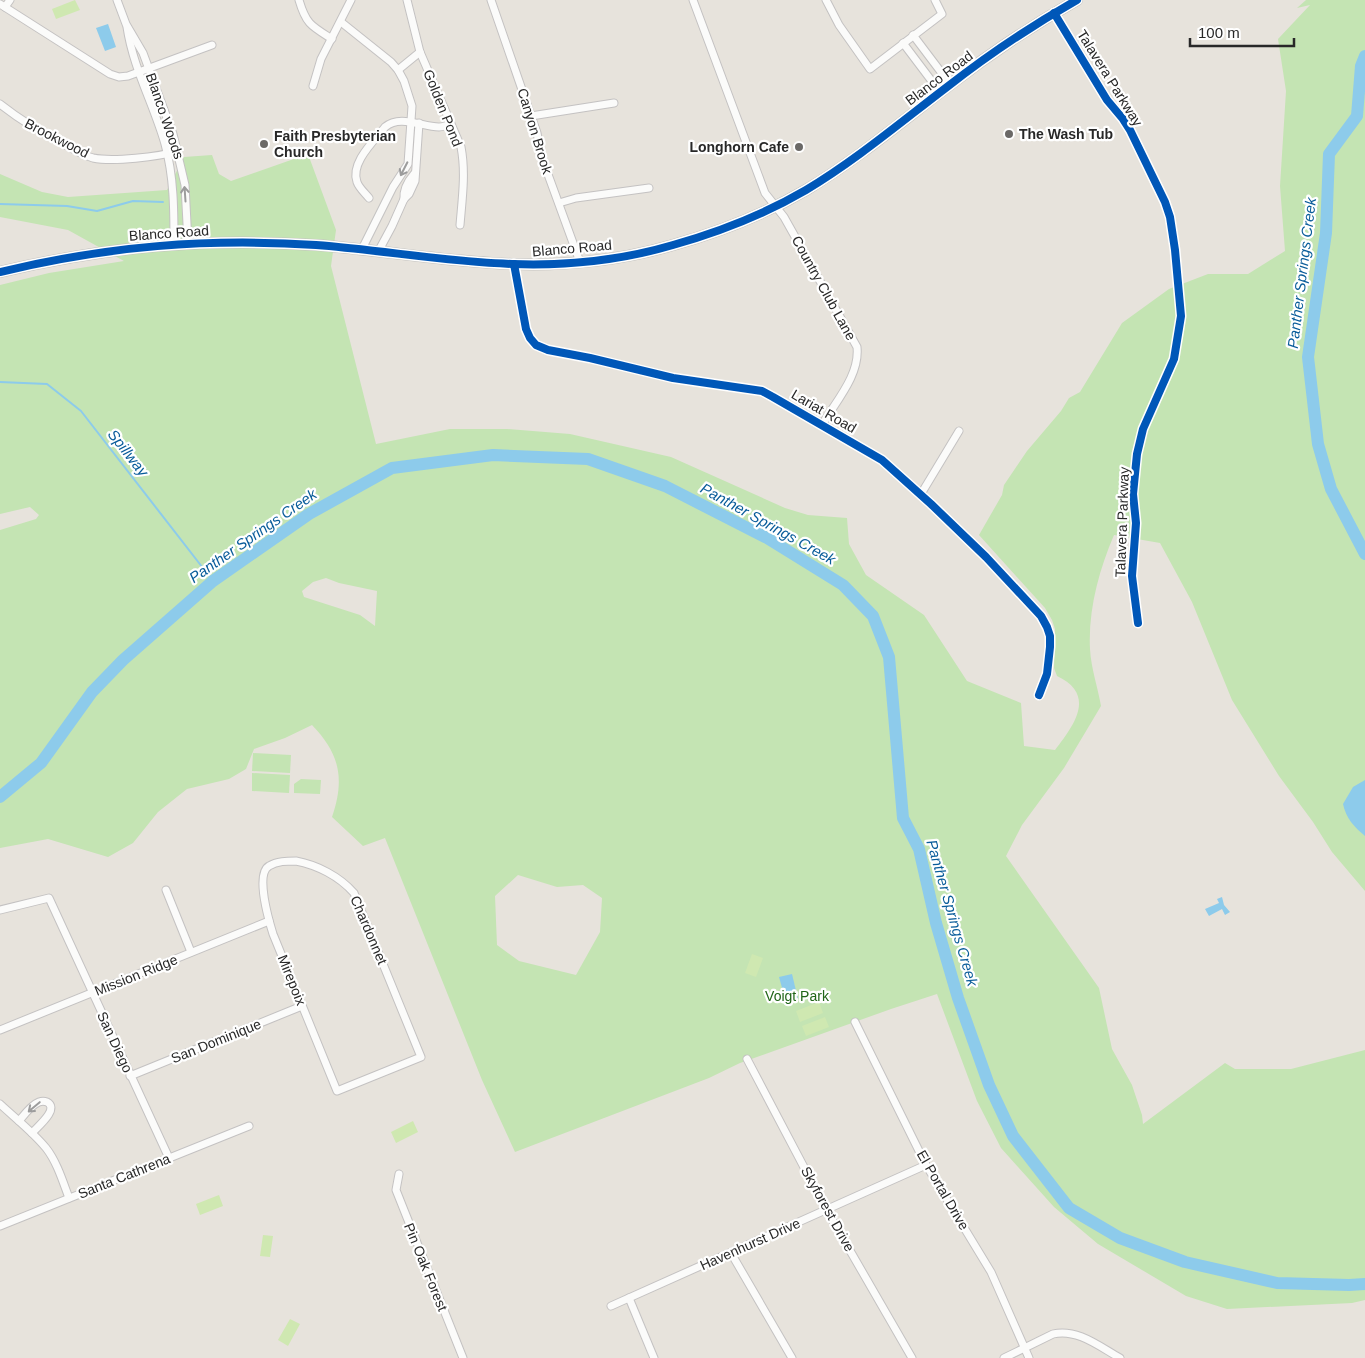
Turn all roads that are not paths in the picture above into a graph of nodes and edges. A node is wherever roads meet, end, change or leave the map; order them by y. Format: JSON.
{"nodes":[{"id":1,"x":10,"y":0,"type":"edge"},
{"id":2,"x":117,"y":0,"type":"edge"},
{"id":3,"x":299,"y":0,"type":"edge"},
{"id":4,"x":351,"y":0,"type":"edge"},
{"id":5,"x":407,"y":0,"type":"edge"},
{"id":6,"x":491,"y":0,"type":"edge"},
{"id":7,"x":693,"y":0,"type":"edge"},
{"id":8,"x":826,"y":0,"type":"edge"},
{"id":9,"x":935,"y":0,"type":"edge"},
{"id":10,"x":1077,"y":0,"type":"edge"},
{"id":11,"x":2,"y":6,"type":"edge"},
{"id":12,"x":1054,"y":13,"type":"junction"},
{"id":13,"x":341,"y":22,"type":"junction"},
{"id":14,"x":126,"y":24,"type":"junction"},
{"id":15,"x":913,"y":35,"type":"junction"},
{"id":16,"x":332,"y":39,"type":"junction"},
{"id":17,"x":903,"y":43,"type":"junction"},
{"id":18,"x":212,"y":45,"type":"dead end"},
{"id":19,"x":420,"y":52,"type":"junction"},
{"id":20,"x":926,"y":52,"type":"junction"},
{"id":21,"x":916,"y":59,"type":"junction"},
{"id":22,"x":148,"y":69,"type":"junction"},
{"id":23,"x":398,"y":70,"type":"junction"},
{"id":24,"x":139,"y":72,"type":"junction"},
{"id":25,"x":950,"y":84,"type":"junction"},
{"id":26,"x":313,"y":86,"type":"dead end"},
{"id":27,"x":940,"y":92,"type":"junction"},
{"id":28,"x":614,"y":103,"type":"dead end"},
{"id":29,"x":0,"y":104,"type":"edge"},
{"id":30,"x":532,"y":116,"type":"junction"},
{"id":31,"x":415,"y":122,"type":"junction"},
{"id":32,"x":451,"y":125,"type":"junction"},
{"id":33,"x":178,"y":152,"type":"junction"},
{"id":34,"x":167,"y":155,"type":"junction"},
{"id":35,"x":649,"y":188,"type":"dead end"},
{"id":36,"x":369,"y":198,"type":"dead end"},
{"id":37,"x":558,"y":203,"type":"junction"},
{"id":38,"x":777,"y":206,"type":"junction"},
{"id":39,"x":460,"y":225,"type":"dead end"},
{"id":40,"x":188,"y":243,"type":"junction"},
{"id":41,"x":174,"y":244,"type":"junction"},
{"id":42,"x":362,"y":249,"type":"junction"},
{"id":43,"x":378,"y":252,"type":"junction"},
{"id":44,"x":580,"y":262,"type":"junction"},
{"id":45,"x":514,"y":264,"type":"junction"},
{"id":46,"x":0,"y":272,"type":"edge"},
{"id":47,"x":822,"y":425,"type":"junction"},
{"id":48,"x":959,"y":431,"type":"dead end"},
{"id":49,"x":921,"y":494,"type":"junction"},
{"id":50,"x":1138,"y":623,"type":"dead end"},
{"id":51,"x":1039,"y":695,"type":"dead end"},
{"id":52,"x":268,"y":866,"type":"joint"},
{"id":53,"x":166,"y":890,"type":"dead end"},
{"id":54,"x":0,"y":910,"type":"edge"},
{"id":55,"x":268,"y":920,"type":"junction"},
{"id":56,"x":191,"y":952,"type":"junction"},
{"id":57,"x":92,"y":993,"type":"junction"},
{"id":58,"x":302,"y":1006,"type":"junction"},
{"id":59,"x":855,"y":1022,"type":"dead end"},
{"id":60,"x":1,"y":1028,"type":"edge"},
{"id":61,"x":747,"y":1059,"type":"dead end"},
{"id":62,"x":130,"y":1076,"type":"junction"},
{"id":63,"x":337,"y":1091,"type":"joint"},
{"id":64,"x":0,"y":1104,"type":"edge"},
{"id":65,"x":19,"y":1121,"type":"junction"},
{"id":66,"x":248,"y":1126,"type":"dead end"},
{"id":67,"x":32,"y":1133,"type":"junction"},
{"id":68,"x":169,"y":1158,"type":"junction"},
{"id":69,"x":926,"y":1165,"type":"junction"},
{"id":70,"x":399,"y":1174,"type":"dead end"},
{"id":71,"x":69,"y":1198,"type":"junction"},
{"id":72,"x":826,"y":1209,"type":"junction"},
{"id":73,"x":0,"y":1226,"type":"edge"},
{"id":74,"x":731,"y":1253,"type":"junction"},
{"id":75,"x":629,"y":1298,"type":"junction"},
{"id":76,"x":611,"y":1306,"type":"dead end"},
{"id":77,"x":1025,"y":1349,"type":"junction"},
{"id":78,"x":463,"y":1358,"type":"edge"},
{"id":79,"x":654,"y":1358,"type":"edge"},
{"id":80,"x":792,"y":1358,"type":"edge"},
{"id":81,"x":912,"y":1358,"type":"edge"},
{"id":82,"x":1004,"y":1358,"type":"edge"},
{"id":83,"x":1029,"y":1358,"type":"edge"},
{"id":84,"x":1120,"y":1358,"type":"edge"}],
"edges":[{"from":1,"to":11,"type":"street"},
{"from":2,"to":14,"type":"street","name":"Blanco Woods"},
{"from":3,"to":16,"type":"street"},
{"from":4,"to":13,"type":"street"},
{"from":5,"to":19,"type":"street","name":"Golden Pond"},
{"from":6,"to":30,"type":"street","name":"Canyon Brook"},
{"from":7,"to":38,"type":"street","name":"Country Club Lane"},
{"from":8,"to":17,"type":"street"},
{"from":9,"to":15,"type":"street"},
{"from":10,"to":12,"type":"main road","name":"Blanco Road"},
{"from":11,"to":24,"type":"street"},
{"from":12,"to":25,"type":"main road","name":"Blanco Road"},
{"from":12,"to":50,"type":"street","name":"Talavera Parkway"},
{"from":13,"to":16,"type":"street"},
{"from":13,"to":23,"type":"street"},
{"from":14,"to":22,"type":"street","name":"Blanco Woods"},
{"from":14,"to":24,"type":"street","name":"Blanco Woods"},
{"from":15,"to":17,"type":"street"},
{"from":15,"to":20,"type":"street"},
{"from":16,"to":26,"type":"street"},
{"from":17,"to":21,"type":"street"},
{"from":18,"to":22,"type":"street"},
{"from":19,"to":23,"type":"street","name":"Golden Pond"},
{"from":19,"to":32,"type":"street","name":"Golden Pond"},
{"from":20,"to":21,"type":"street"},
{"from":20,"to":25,"type":"street"},
{"from":21,"to":27,"type":"street"},
{"from":22,"to":24,"type":"street"},
{"from":22,"to":33,"type":"street","name":"Blanco Woods"},
{"from":23,"to":31,"type":"street"},
{"from":24,"to":34,"type":"street","name":"Blanco Woods"},
{"from":25,"to":27,"type":"main road","name":"Blanco Road"},
{"from":27,"to":38,"type":"main road","name":"Blanco Road"},
{"from":28,"to":30,"type":"street"},
{"from":29,"to":34,"type":"street","name":"Brookwood"},
{"from":30,"to":37,"type":"street","name":"Canyon Brook"},
{"from":31,"to":32,"type":"street"},
{"from":31,"to":36,"type":"street"},
{"from":31,"to":42,"type":"street","one_way":true},
{"from":31,"to":43,"type":"street"},
{"from":32,"to":39,"type":"street","name":"Golden Pond"},
{"from":33,"to":34,"type":"street","name":"Brookwood"},
{"from":40,"to":33,"type":"street","name":"Blanco Woods","one_way":true},
{"from":34,"to":41,"type":"street","name":"Blanco Woods"},
{"from":35,"to":37,"type":"street"},
{"from":37,"to":44,"type":"street","name":"Canyon Brook"},
{"from":38,"to":44,"type":"main road","name":"Blanco Road"},
{"from":38,"to":47,"type":"street","name":"Country Club Lane"},
{"from":40,"to":41,"type":"main road","name":"Blanco Road"},
{"from":40,"to":42,"type":"main road","name":"Blanco Road"},
{"from":41,"to":46,"type":"main road","name":"Blanco Road"},
{"from":42,"to":43,"type":"main road","name":"Blanco Road"},
{"from":43,"to":45,"type":"main road","name":"Blanco Road"},
{"from":44,"to":45,"type":"main road","name":"Blanco Road"},
{"from":45,"to":47,"type":"street","name":"Lariat Road"},
{"from":47,"to":49,"type":"street","name":"Lariat Road"},
{"from":48,"to":49,"type":"street"},
{"from":49,"to":51,"type":"street","name":"Lariat Road"},
{"from":52,"to":55,"type":"street","name":"Mirepoix"},
{"from":52,"to":63,"type":"street","name":"Chardonnet"},
{"from":53,"to":56,"type":"street"},
{"from":54,"to":57,"type":"street","name":"San Diego"},
{"from":55,"to":56,"type":"street","name":"Mission Ridge"},
{"from":55,"to":58,"type":"street","name":"Mirepoix"},
{"from":56,"to":57,"type":"street","name":"Mission Ridge"},
{"from":57,"to":60,"type":"street","name":"Mission Ridge"},
{"from":57,"to":62,"type":"street","name":"San Diego"},
{"from":58,"to":62,"type":"street","name":"San Dominique"},
{"from":58,"to":63,"type":"street","name":"Mirepoix"},
{"from":59,"to":69,"type":"street","name":"El Portal Drive"},
{"from":61,"to":72,"type":"street","name":"Skyforest Drive"},
{"from":62,"to":68,"type":"street","name":"San Diego"},
{"from":64,"to":65,"type":"street"},
{"from":65,"to":67,"type":"street"},
{"from":67,"to":65,"type":"street","one_way":true},
{"from":66,"to":68,"type":"street","name":"Santa Cathrena"},
{"from":67,"to":71,"type":"street"},
{"from":68,"to":71,"type":"street","name":"Santa Cathrena"},
{"from":69,"to":72,"type":"street","name":"Havenhurst Drive"},
{"from":69,"to":77,"type":"street","name":"El Portal Drive"},
{"from":70,"to":78,"type":"street","name":"Pin Oak Forest"},
{"from":71,"to":73,"type":"street","name":"Santa Cathrena"},
{"from":72,"to":74,"type":"street","name":"Havenhurst Drive"},
{"from":72,"to":81,"type":"street","name":"Skyforest Drive"},
{"from":74,"to":75,"type":"street","name":"Havenhurst Drive"},
{"from":74,"to":80,"type":"street"},
{"from":75,"to":76,"type":"street","name":"Havenhurst Drive"},
{"from":75,"to":79,"type":"street"},
{"from":77,"to":82,"type":"street"},
{"from":77,"to":83,"type":"street","name":"El Portal Drive"},
{"from":77,"to":84,"type":"street"}]}
